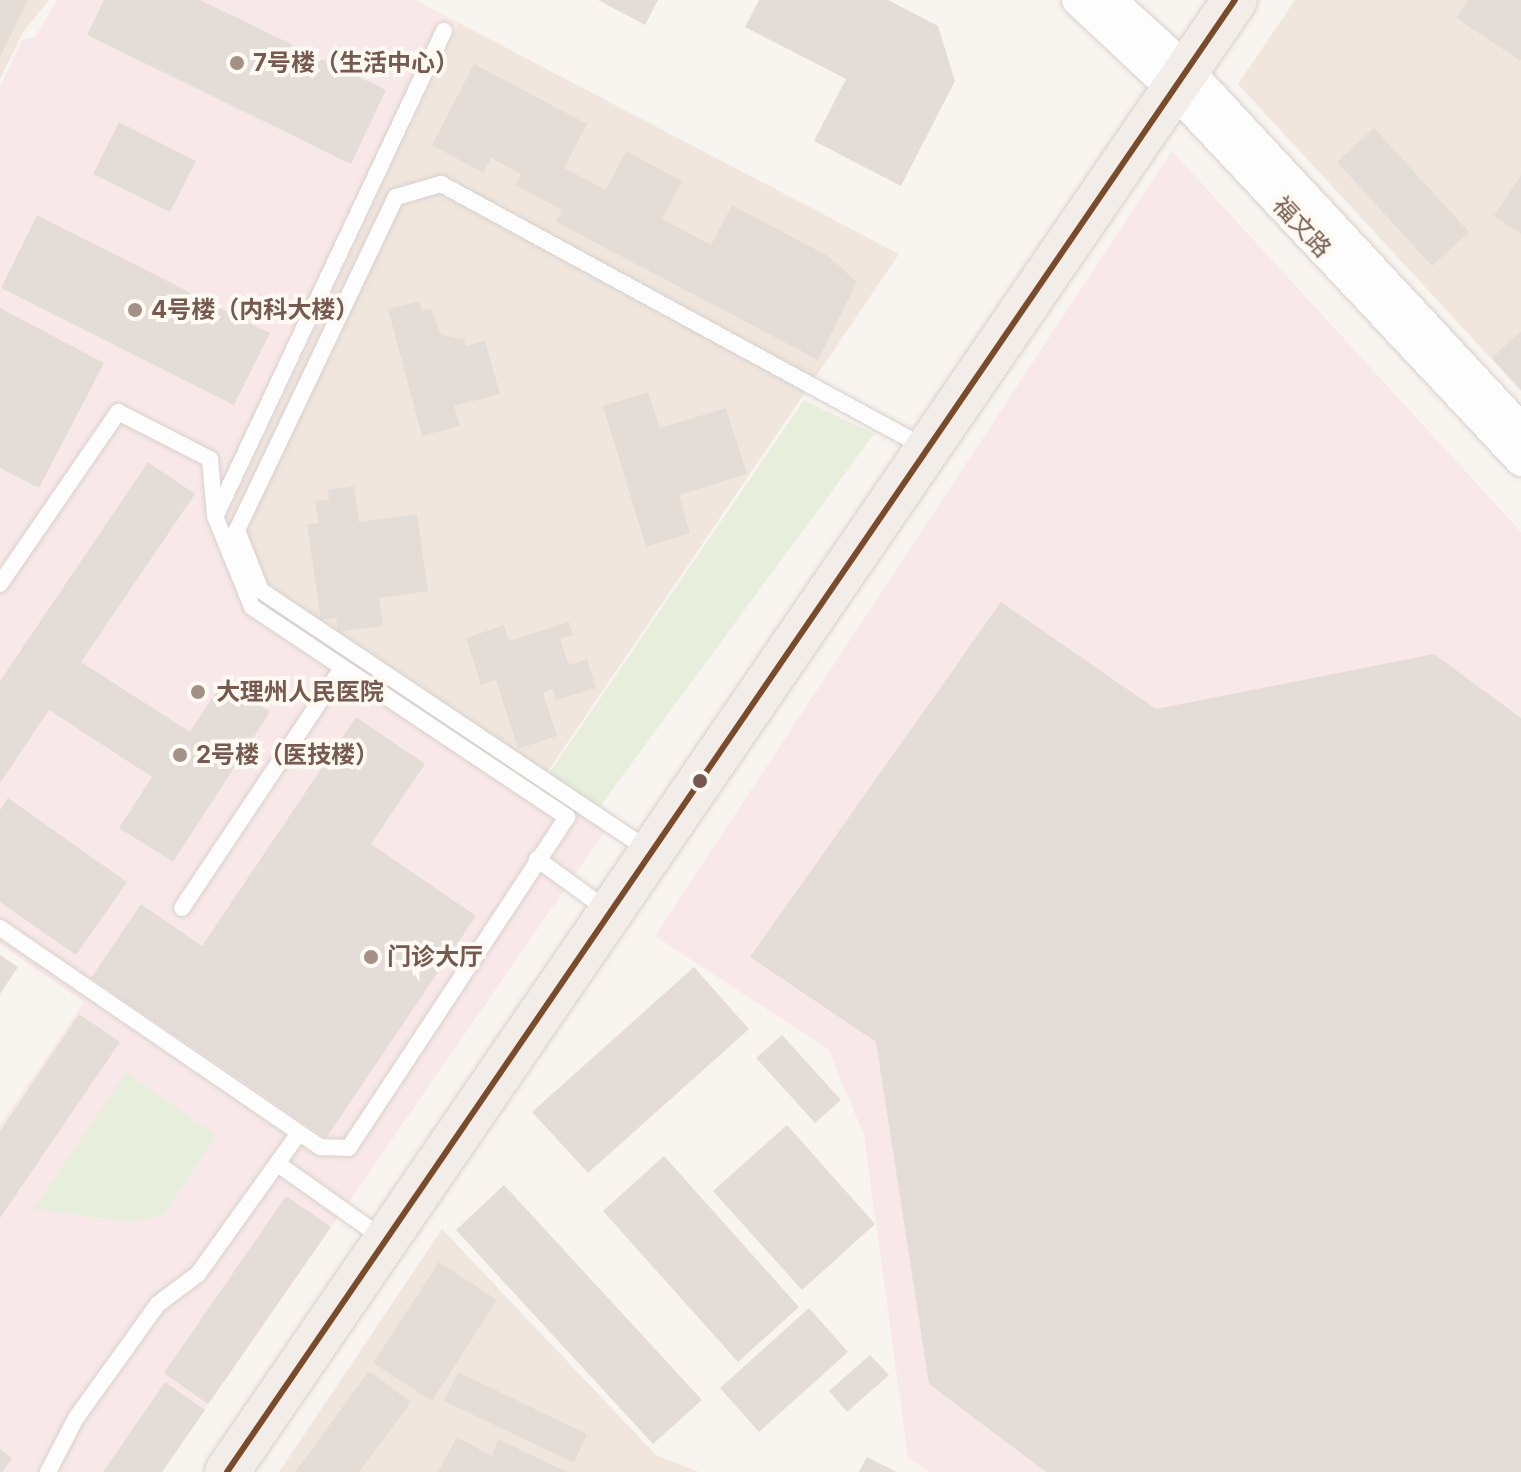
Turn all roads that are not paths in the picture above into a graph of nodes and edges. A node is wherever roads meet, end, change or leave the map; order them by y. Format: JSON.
{"nodes":[{"id":1,"x":1077,"y":0,"type":"edge"},
{"id":2,"x":1111,"y":0,"type":"edge"},
{"id":3,"x":1235,"y":0,"type":"edge"},
{"id":4,"x":444,"y":31,"type":"dead end"},
{"id":5,"x":1180,"y":80,"type":"junction"},
{"id":6,"x":1521,"y":429,"type":"edge"},
{"id":7,"x":928,"y":448,"type":"junction"},
{"id":8,"x":1521,"y":461,"type":"edge"},
{"id":9,"x":215,"y":516,"type":"junction"},
{"id":10,"x":0,"y":584,"type":"edge"},
{"id":11,"x":342,"y":668,"type":"junction"},
{"id":12,"x":651,"y":852,"type":"junction"},
{"id":13,"x":537,"y":859,"type":"junction"},
{"id":14,"x":182,"y":908,"type":"dead end"},
{"id":15,"x":610,"y":913,"type":"junction"},
{"id":16,"x":0,"y":928,"type":"edge"},
{"id":17,"x":299,"y":1133,"type":"junction"},
{"id":18,"x":278,"y":1164,"type":"junction"},
{"id":19,"x":386,"y":1240,"type":"junction"},
{"id":20,"x":48,"y":1472,"type":"edge"},
{"id":21,"x":227,"y":1472,"type":"edge"}],
"edges":[{"from":1,"to":5,"type":"street","name":"福文路"},
{"from":2,"to":5,"type":"street","name":"福文路"},
{"from":3,"to":5,"type":"main road"},
{"from":4,"to":9,"type":"lane"},
{"from":5,"to":6,"type":"street","name":"福文路"},
{"from":5,"to":7,"type":"main road"},
{"from":5,"to":8,"type":"street","name":"福文路"},
{"from":7,"to":12,"type":"main road"},
{"from":7,"to":12,"type":"lane"},
{"from":9,"to":10,"type":"lane"},
{"from":9,"to":11,"type":"lane"},
{"from":11,"to":13,"type":"lane"},
{"from":11,"to":14,"type":"lane"},
{"from":12,"to":15,"type":"main road"},
{"from":13,"to":15,"type":"lane"},
{"from":13,"to":17,"type":"lane"},
{"from":15,"to":19,"type":"main road"},
{"from":16,"to":17,"type":"lane"},
{"from":17,"to":18,"type":"lane"},
{"from":18,"to":19,"type":"lane"},
{"from":18,"to":20,"type":"lane"},
{"from":19,"to":21,"type":"main road"}]}
